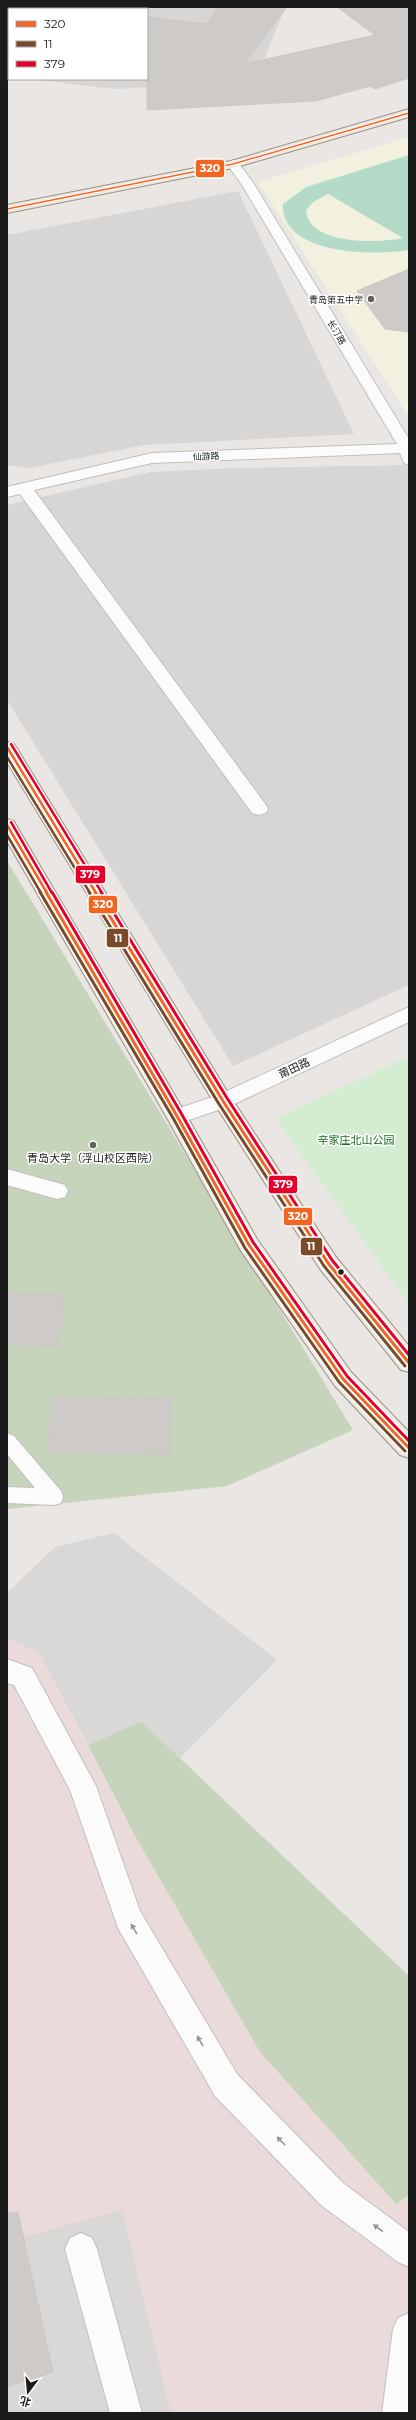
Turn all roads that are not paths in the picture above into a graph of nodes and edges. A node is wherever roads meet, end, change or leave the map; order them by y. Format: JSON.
{"nodes":[{"id":1,"x":409,"y":113,"type":"edge"},
{"id":2,"x":233,"y":164,"type":"junction"},
{"id":3,"x":7,"y":209,"type":"edge"},
{"id":4,"x":408,"y":452,"type":"edge"},
{"id":5,"x":24,"y":488,"type":"junction"},
{"id":6,"x":7,"y":492,"type":"edge"},
{"id":7,"x":7,"y":747,"type":"edge"},
{"id":8,"x":259,"y":809,"type":"dead end"},
{"id":9,"x":7,"y":825,"type":"edge"},
{"id":10,"x":409,"y":1014,"type":"edge"},
{"id":11,"x":223,"y":1101,"type":"junction"},
{"id":12,"x":177,"y":1116,"type":"junction"},
{"id":13,"x":7,"y":1177,"type":"edge"},
{"id":14,"x":57,"y":1191,"type":"dead end"},
{"id":15,"x":409,"y":1363,"type":"edge"},
{"id":16,"x":7,"y":1441,"type":"edge"},
{"id":17,"x":409,"y":1448,"type":"edge"},
{"id":18,"x":7,"y":1495,"type":"edge"},
{"id":19,"x":7,"y":1671,"type":"edge"},
{"id":20,"x":81,"y":2249,"type":"dead end"},
{"id":21,"x":409,"y":2251,"type":"edge"},
{"id":22,"x":409,"y":2329,"type":"edge"},
{"id":23,"x":126,"y":2413,"type":"edge"},
{"id":24,"x":398,"y":2413,"type":"edge"}],
"edges":[{"from":1,"to":2,"type":"main road"},
{"from":2,"to":3,"type":"main road"},
{"from":2,"to":4,"type":"street","name":"长汀路"},
{"from":4,"to":5,"type":"street","name":"仙游路"},
{"from":5,"to":6,"type":"street","name":"仙游路"},
{"from":5,"to":8,"type":"street"},
{"from":7,"to":11,"type":"main road"},
{"from":9,"to":12,"type":"main road"},
{"from":10,"to":11,"type":"street","name":"莆田路"},
{"from":11,"to":12,"type":"street","name":"莆田路"},
{"from":11,"to":15,"type":"main road"},
{"from":12,"to":17,"type":"main road"},
{"from":13,"to":14,"type":"street"},
{"from":16,"to":18,"type":"lane"},
{"from":21,"to":19,"type":"street","one_way":true},
{"from":20,"to":23,"type":"street"},
{"from":22,"to":24,"type":"street"}]}
